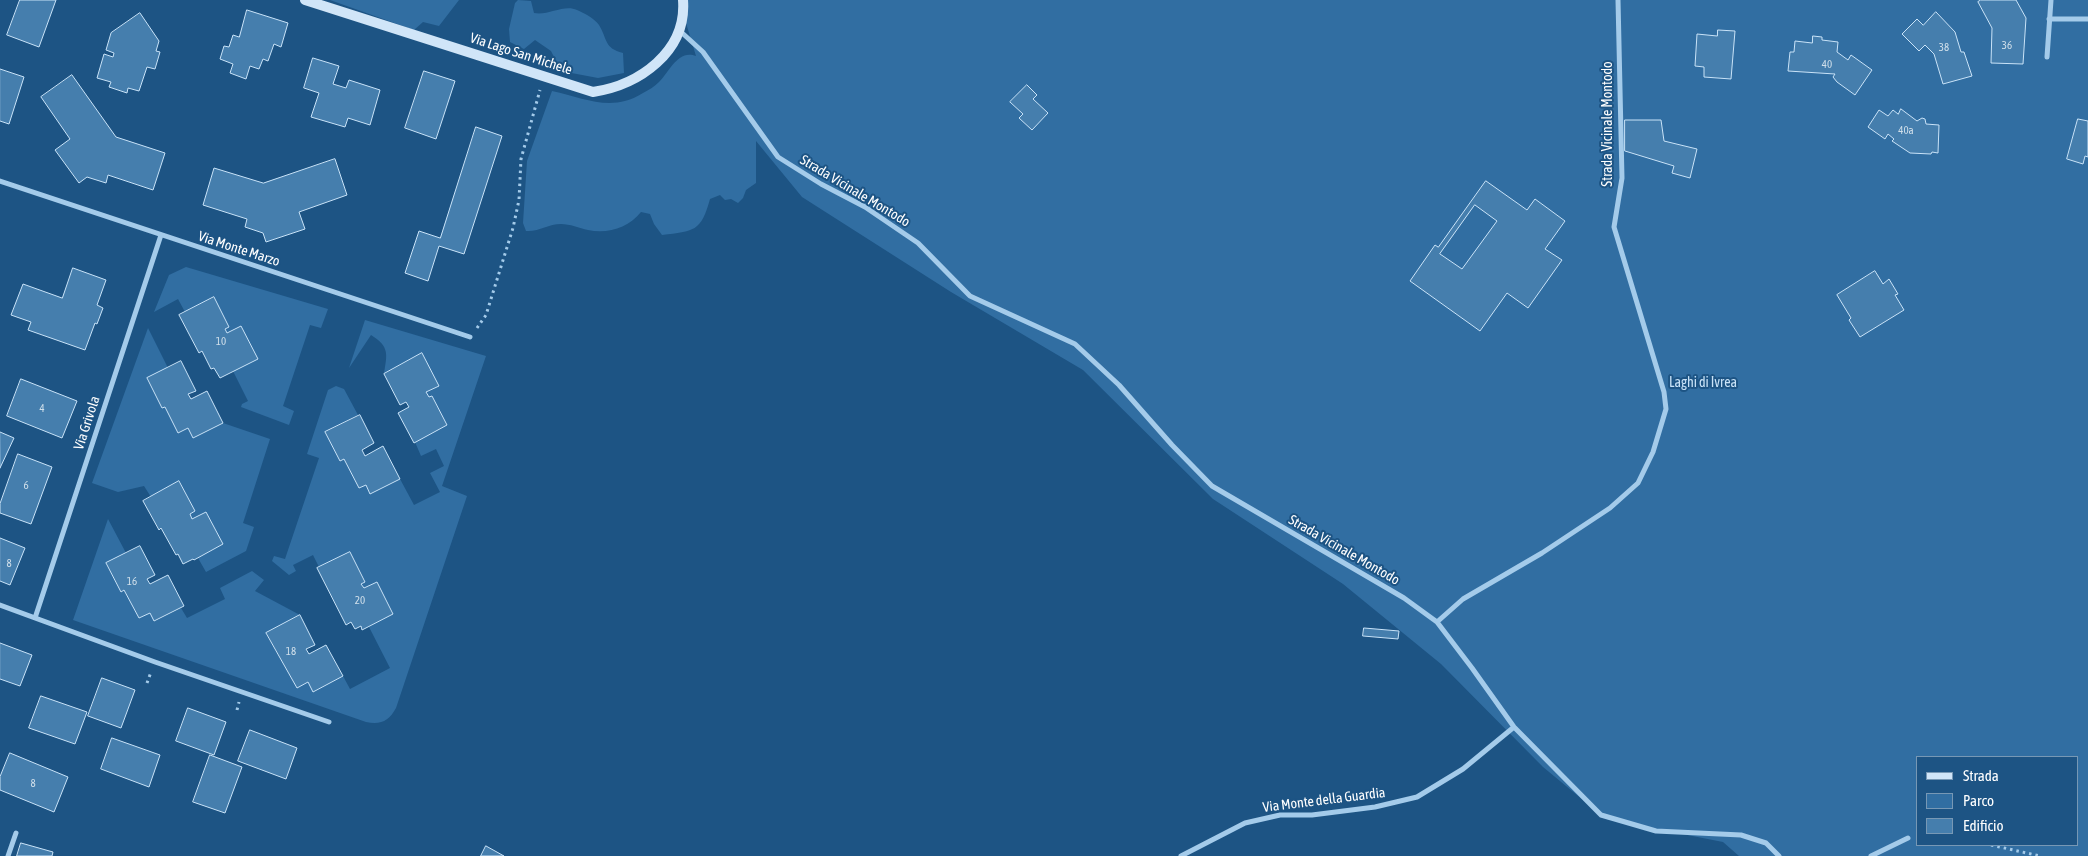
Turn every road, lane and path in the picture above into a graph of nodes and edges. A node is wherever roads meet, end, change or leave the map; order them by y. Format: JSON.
{"nodes":[{"id":1,"x":305,"y":0,"type":"edge"},
{"id":2,"x":683,"y":0,"type":"edge"},
{"id":3,"x":1618,"y":0,"type":"edge"},
{"id":4,"x":2050,"y":0,"type":"edge"},
{"id":5,"x":2050,"y":19,"type":"junction"},
{"id":6,"x":2088,"y":19,"type":"edge"},
{"id":7,"x":680,"y":31,"type":"junction"},
{"id":8,"x":2047,"y":57,"type":"dead end"},
{"id":9,"x":544,"y":76,"type":"junction"},
{"id":10,"x":0,"y":180,"type":"edge"},
{"id":11,"x":160,"y":234,"type":"junction"},
{"id":12,"x":470,"y":337,"type":"joint"},
{"id":13,"x":0,"y":605,"type":"edge"},
{"id":14,"x":35,"y":618,"type":"junction"},
{"id":15,"x":1436,"y":622,"type":"junction"},
{"id":16,"x":329,"y":722,"type":"dead end"},
{"id":17,"x":1514,"y":727,"type":"junction"},
{"id":18,"x":16,"y":833,"type":"dead end"},
{"id":19,"x":1908,"y":838,"type":"dead end"},
{"id":20,"x":1995,"y":846,"type":"edge"},
{"id":21,"x":8,"y":856,"type":"edge"},
{"id":22,"x":1181,"y":856,"type":"edge"},
{"id":23,"x":1779,"y":856,"type":"edge"},
{"id":24,"x":1871,"y":856,"type":"edge"},
{"id":25,"x":2040,"y":856,"type":"edge"}],
"edges":[{"from":1,"to":9,"type":"main road","name":"Via Lago San Michele"},
{"from":2,"to":7,"type":"main road","name":"Via Lago San Michele"},
{"from":3,"to":15,"type":"street","name":"Strada Vicinale Montodo"},
{"from":4,"to":5,"type":"street"},
{"from":5,"to":6,"type":"street"},
{"from":5,"to":8,"type":"street"},
{"from":7,"to":9,"type":"main road","name":"Via Lago San Michele"},
{"from":7,"to":15,"type":"street","name":"Strada Vicinale Montodo"},
{"from":9,"to":12,"type":"path"},
{"from":10,"to":11,"type":"street","name":"Via Monte Marzo"},
{"from":11,"to":12,"type":"street","name":"Via Monte Marzo"},
{"from":11,"to":14,"type":"street","name":"Via Grivola"},
{"from":13,"to":14,"type":"street"},
{"from":14,"to":16,"type":"street"},
{"from":15,"to":17,"type":"street"},
{"from":17,"to":22,"type":"street","name":"Via Monte della Guardia"},
{"from":17,"to":23,"type":"street"},
{"from":18,"to":21,"type":"street"},
{"from":19,"to":24,"type":"street"},
{"from":20,"to":25,"type":"path"}]}
